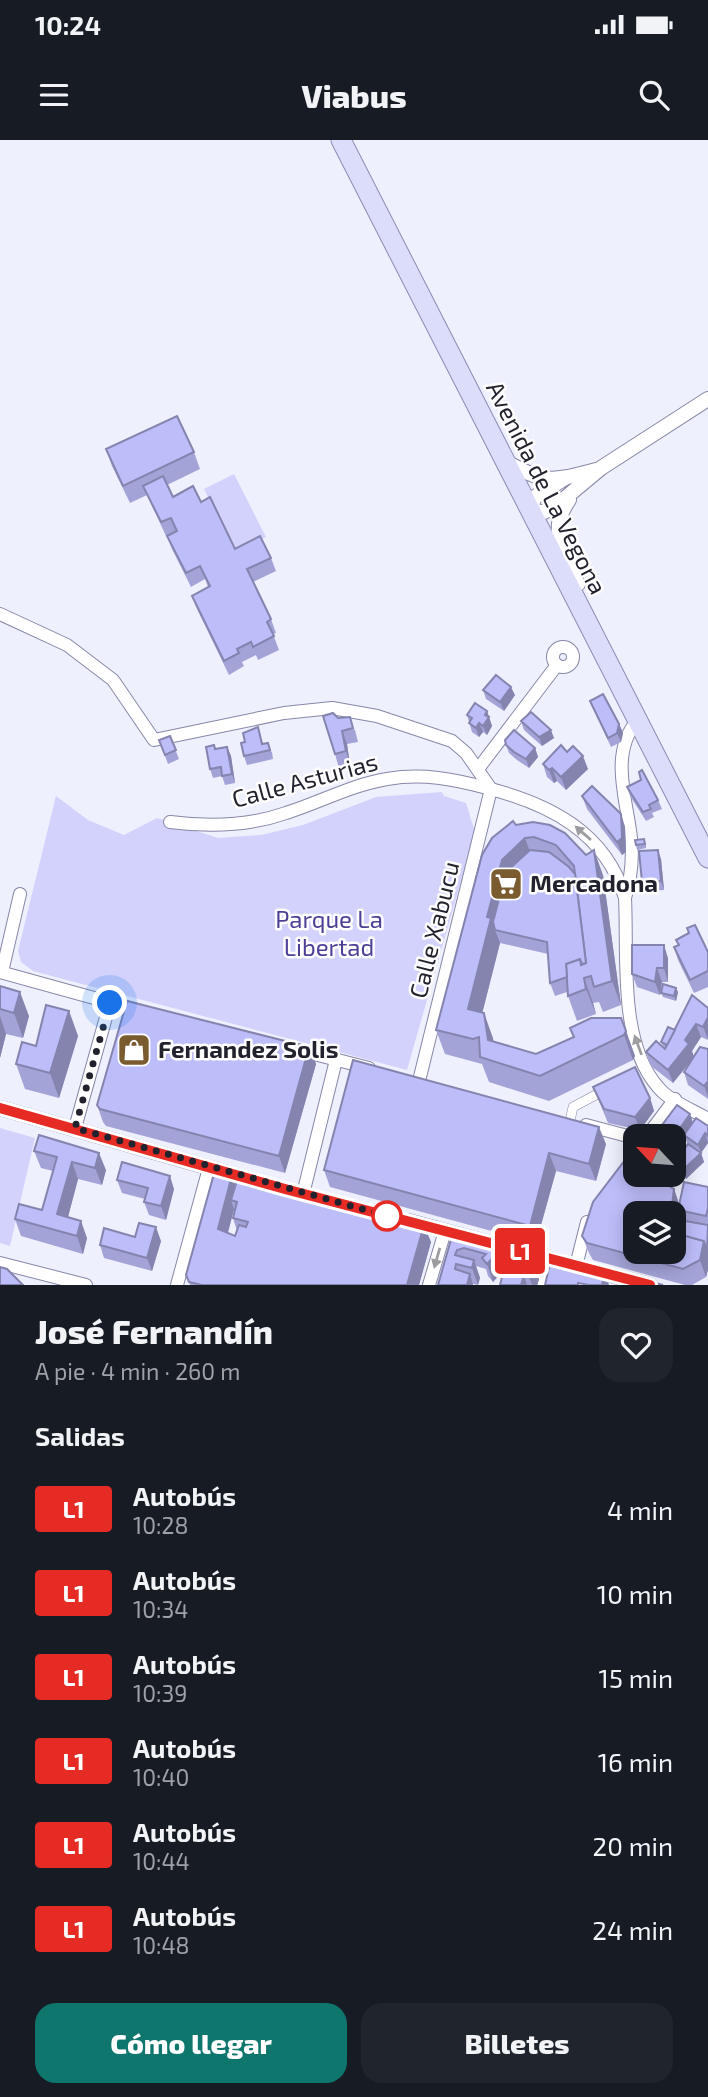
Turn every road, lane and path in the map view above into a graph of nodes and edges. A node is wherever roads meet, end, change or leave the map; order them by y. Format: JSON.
{"nodes":[{"id":1,"x":341,"y":140,"type":"edge"},
{"id":2,"x":708,"y":399,"type":"edge"},
{"id":3,"x":504,"y":461,"type":"junction"},
{"id":4,"x":601,"y":468,"type":"junction"},
{"id":5,"x":565,"y":478,"type":"junction"},
{"id":6,"x":579,"y":487,"type":"junction"},
{"id":7,"x":529,"y":511,"type":"junction"},
{"id":8,"x":0,"y":614,"type":"edge"},
{"id":9,"x":586,"y":620,"type":"junction"},
{"id":10,"x":557,"y":665,"type":"dead end"},
{"id":11,"x":638,"y":721,"type":"junction"},
{"id":12,"x":478,"y":769,"type":"junction"},
{"id":13,"x":491,"y":789,"type":"junction"},
{"id":14,"x":170,"y":822,"type":"dead end"},
{"id":15,"x":708,"y":858,"type":"edge"},
{"id":16,"x":20,"y":894,"type":"dead end"},
{"id":17,"x":625,"y":898,"type":"junction"},
{"id":18,"x":1,"y":972,"type":"edge"},
{"id":19,"x":110,"y":1003,"type":"junction"},
{"id":20,"x":160,"y":1015,"type":"edge"},
{"id":21,"x":286,"y":1047,"type":"edge"},
{"id":22,"x":336,"y":1060,"type":"junction"},
{"id":23,"x":646,"y":1068,"type":"junction"},
{"id":24,"x":634,"y":1075,"type":"edge"},
{"id":25,"x":610,"y":1088,"type":"edge"},
{"id":26,"x":675,"y":1099,"type":"junction"},
{"id":27,"x":0,"y":1108,"type":"edge"},
{"id":28,"x":564,"y":1119,"type":"joint"},
{"id":29,"x":708,"y":1119,"type":"edge"},
{"id":30,"x":656,"y":1124,"type":"edge"},
{"id":31,"x":75,"y":1128,"type":"junction"},
{"id":32,"x":623,"y":1135,"type":"edge"},
{"id":33,"x":209,"y":1167,"type":"junction"},
{"id":34,"x":303,"y":1194,"type":"junction"},
{"id":35,"x":323,"y":1198,"type":"edge"},
{"id":36,"x":594,"y":1206,"type":"edge"},
{"id":37,"x":388,"y":1216,"type":"edge"},
{"id":38,"x":445,"y":1231,"type":"junction"},
{"id":39,"x":549,"y":1259,"type":"junction"},
{"id":40,"x":0,"y":1263,"type":"edge"},
{"id":41,"x":576,"y":1266,"type":"junction"},
{"id":42,"x":86,"y":1285,"type":"edge"},
{"id":43,"x":177,"y":1285,"type":"edge"},
{"id":44,"x":429,"y":1285,"type":"edge"},
{"id":45,"x":542,"y":1285,"type":"edge"},
{"id":46,"x":650,"y":1285,"type":"edge"}],
"edges":[{"from":1,"to":3,"type":"main road","name":"Avenida de La Vegona"},
{"from":2,"to":4,"type":"street"},
{"from":3,"to":5,"type":"street"},
{"from":3,"to":7,"type":"main road","name":"Avenida de La Vegona"},
{"from":4,"to":5,"type":"street"},
{"from":4,"to":6,"type":"street"},
{"from":5,"to":7,"type":"street"},
{"from":6,"to":7,"type":"street"},
{"from":6,"to":9,"type":"street"},
{"from":7,"to":9,"type":"main road","name":"Avenida de La Vegona"},
{"from":8,"to":12,"type":"street"},
{"from":9,"to":11,"type":"main road","name":"Avenida de La Vegona"},
{"from":10,"to":12,"type":"street"},
{"from":11,"to":15,"type":"main road","name":"Avenida de La Vegona"},
{"from":11,"to":17,"type":"street"},
{"from":12,"to":13,"type":"street"},
{"from":13,"to":14,"type":"street","name":"Calle Asturias"},
{"from":17,"to":13,"type":"street","name":"Calle Asturias","one_way":true},
{"from":13,"to":22,"type":"street","name":"Calle Xabucu"},
{"from":16,"to":18,"type":"street"},
{"from":23,"to":17,"type":"street","one_way":true},
{"from":18,"to":19,"type":"street"},
{"from":19,"to":20,"type":"street"},
{"from":19,"to":31,"type":"street"},
{"from":21,"to":22,"type":"street"},
{"from":22,"to":34,"type":"street"},
{"from":23,"to":24,"type":"street"},
{"from":23,"to":26,"type":"street"},
{"from":25,"to":28,"type":"street"},
{"from":26,"to":29,"type":"street"},
{"from":26,"to":30,"type":"street"},
{"from":27,"to":31,"type":"street"},
{"from":28,"to":32,"type":"street"},
{"from":31,"to":33,"type":"street"},
{"from":33,"to":34,"type":"street"},
{"from":33,"to":43,"type":"street"},
{"from":34,"to":35,"type":"street"},
{"from":36,"to":41,"type":"street"},
{"from":37,"to":38,"type":"street"},
{"from":38,"to":39,"type":"street"},
{"from":38,"to":44,"type":"street","one_way":true},
{"from":39,"to":41,"type":"street"},
{"from":39,"to":45,"type":"street"},
{"from":40,"to":42,"type":"street"},
{"from":41,"to":46,"type":"street"}]}
